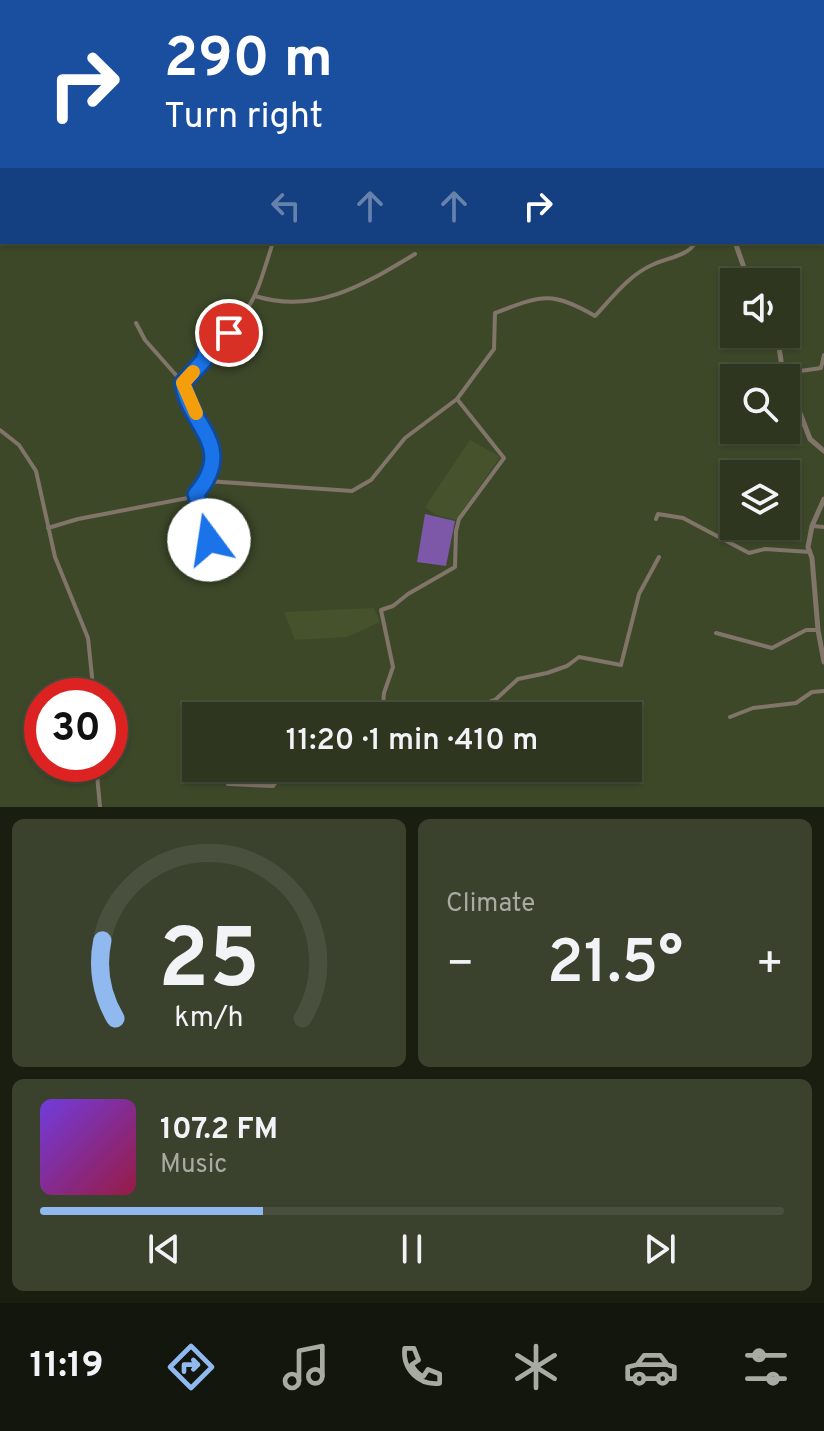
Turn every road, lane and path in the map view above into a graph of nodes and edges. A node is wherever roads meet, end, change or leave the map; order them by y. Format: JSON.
{"nodes":[{"id":1,"x":272,"y":244,"type":"edge"},
{"id":2,"x":695,"y":244,"type":"edge"},
{"id":3,"x":736,"y":244,"type":"edge"},
{"id":4,"x":415,"y":254,"type":"dead end"},
{"id":5,"x":744,"y":268,"type":"edge"},
{"id":6,"x":255,"y":296,"type":"junction"},
{"id":7,"x":136,"y":323,"type":"dead end"},
{"id":8,"x":824,"y":355,"type":"edge"},
{"id":9,"x":800,"y":371,"type":"edge"},
{"id":10,"x":183,"y":383,"type":"junction"},
{"id":11,"x":457,"y":399,"type":"junction"},
{"id":12,"x":800,"y":412,"type":"edge"},
{"id":13,"x":0,"y":430,"type":"edge"},
{"id":14,"x":824,"y":451,"type":"edge"},
{"id":15,"x":207,"y":481,"type":"junction"},
{"id":16,"x":196,"y":494,"type":"junction"},
{"id":17,"x":824,"y":499,"type":"edge"},
{"id":18,"x":656,"y":519,"type":"dead end"},
{"id":19,"x":812,"y":526,"type":"junction"},
{"id":20,"x":824,"y":527,"type":"edge"},
{"id":21,"x":48,"y":528,"type":"junction"},
{"id":22,"x":810,"y":552,"type":"junction"},
{"id":23,"x":659,"y":557,"type":"dead end"},
{"id":24,"x":223,"y":558,"type":"dead end"},
{"id":25,"x":818,"y":630,"type":"junction"},
{"id":26,"x":716,"y":633,"type":"dead end"},
{"id":27,"x":824,"y":662,"type":"edge"},
{"id":28,"x":92,"y":678,"type":"edge"},
{"id":29,"x":824,"y":691,"type":"edge"},
{"id":30,"x":383,"y":702,"type":"edge"},
{"id":31,"x":489,"y":702,"type":"edge"},
{"id":32,"x":730,"y":717,"type":"dead end"},
{"id":33,"x":98,"y":782,"type":"edge"},
{"id":34,"x":276,"y":782,"type":"edge"},
{"id":35,"x":228,"y":784,"type":"dead end"},
{"id":36,"x":100,"y":807,"type":"edge"}],
"edges":[{"from":1,"to":6,"type":"street"},
{"from":2,"to":11,"type":"street"},
{"from":3,"to":5,"type":"street"},
{"from":4,"to":6,"type":"street"},
{"from":6,"to":10,"type":"street"},
{"from":7,"to":10,"type":"street"},
{"from":8,"to":9,"type":"street"},
{"from":10,"to":15,"type":"street"},
{"from":11,"to":15,"type":"street"},
{"from":11,"to":30,"type":"street"},
{"from":12,"to":14,"type":"street"},
{"from":13,"to":21,"type":"street"},
{"from":15,"to":16,"type":"street"},
{"from":16,"to":21,"type":"street"},
{"from":16,"to":24,"type":"street"},
{"from":17,"to":19,"type":"street"},
{"from":18,"to":22,"type":"street"},
{"from":19,"to":20,"type":"street"},
{"from":19,"to":22,"type":"street"},
{"from":21,"to":28,"type":"street"},
{"from":22,"to":25,"type":"street"},
{"from":23,"to":31,"type":"street"},
{"from":25,"to":26,"type":"street"},
{"from":25,"to":27,"type":"street"},
{"from":29,"to":32,"type":"street"},
{"from":33,"to":36,"type":"street"},
{"from":34,"to":35,"type":"street"}]}
